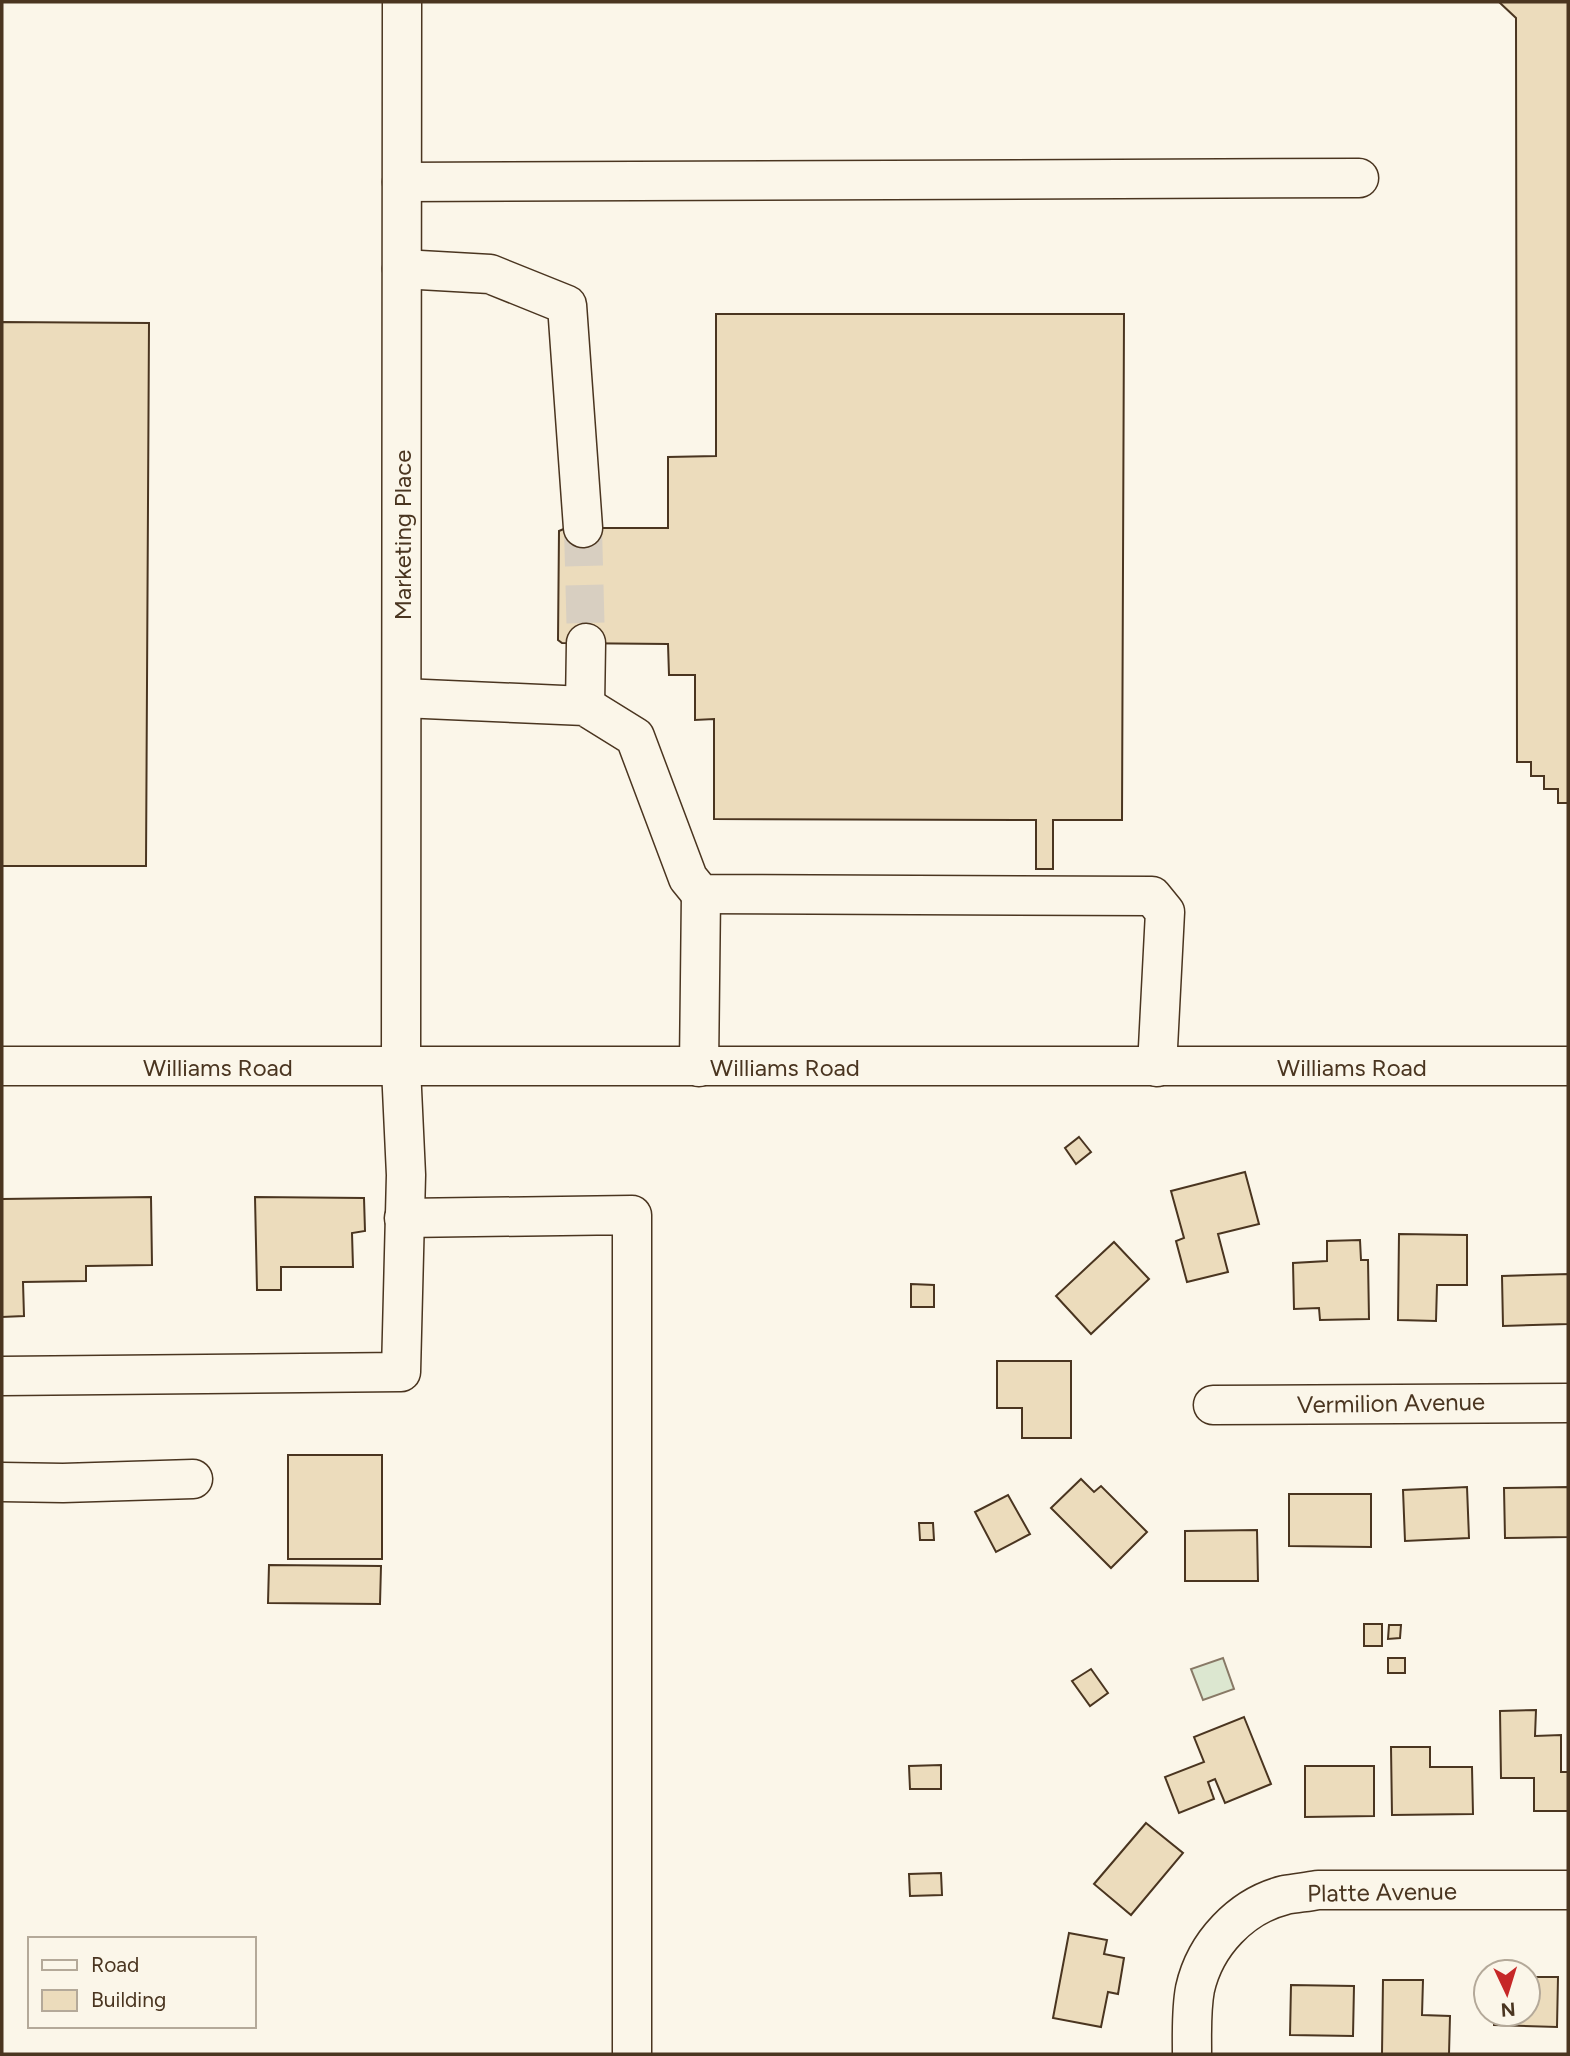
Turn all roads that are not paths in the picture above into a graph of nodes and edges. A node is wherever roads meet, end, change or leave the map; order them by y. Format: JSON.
{"nodes":[{"id":1,"x":402,"y":2,"type":"edge"},
{"id":2,"x":1359,"y":178,"type":"dead end"},
{"id":3,"x":402,"y":182,"type":"junction"},
{"id":4,"x":402,"y":269,"type":"junction"},
{"id":5,"x":583,"y":528,"type":"tunnel mouth"},
{"id":6,"x":586,"y":643,"type":"tunnel mouth"},
{"id":7,"x":402,"y":698,"type":"junction"},
{"id":8,"x":585,"y":706,"type":"junction"},
{"id":9,"x":702,"y":894,"type":"junction"},
{"id":10,"x":2,"y":1066,"type":"edge"},
{"id":11,"x":1568,"y":1066,"type":"edge"},
{"id":12,"x":699,"y":1067,"type":"junction"},
{"id":13,"x":1157,"y":1067,"type":"junction"},
{"id":14,"x":401,"y":1068,"type":"junction"},
{"id":15,"x":404,"y":1217,"type":"junction"},
{"id":16,"x":2,"y":1376,"type":"edge"},
{"id":17,"x":1568,"y":1403,"type":"edge"},
{"id":18,"x":1213,"y":1405,"type":"dead end"},
{"id":19,"x":193,"y":1479,"type":"dead end"},
{"id":20,"x":2,"y":1482,"type":"edge"},
{"id":21,"x":1568,"y":1890,"type":"edge"},
{"id":22,"x":632,"y":2054,"type":"edge"},
{"id":23,"x":1192,"y":2054,"type":"edge"}],
"edges":[{"from":1,"to":3,"type":"street","name":"Marketing Place"},
{"from":2,"to":3,"type":"street"},
{"from":3,"to":4,"type":"street","name":"Marketing Place"},
{"from":4,"to":5,"type":"street"},
{"from":4,"to":7,"type":"street","name":"Marketing Place"},
{"from":6,"to":8,"type":"street"},
{"from":7,"to":8,"type":"street"},
{"from":7,"to":14,"type":"street","name":"Marketing Place"},
{"from":8,"to":9,"type":"street"},
{"from":9,"to":12,"type":"street"},
{"from":9,"to":13,"type":"street"},
{"from":10,"to":14,"type":"street","name":"Williams Road"},
{"from":11,"to":13,"type":"street","name":"Williams Road"},
{"from":12,"to":13,"type":"street","name":"Williams Road"},
{"from":12,"to":14,"type":"street","name":"Williams Road"},
{"from":14,"to":15,"type":"street","name":"Marketing Place"},
{"from":15,"to":16,"type":"street","name":"Marketing Place"},
{"from":15,"to":22,"type":"street"},
{"from":17,"to":18,"type":"street","name":"Vermilion Avenue"},
{"from":19,"to":20,"type":"street"},
{"from":21,"to":23,"type":"street","name":"Platte Avenue"}]}
